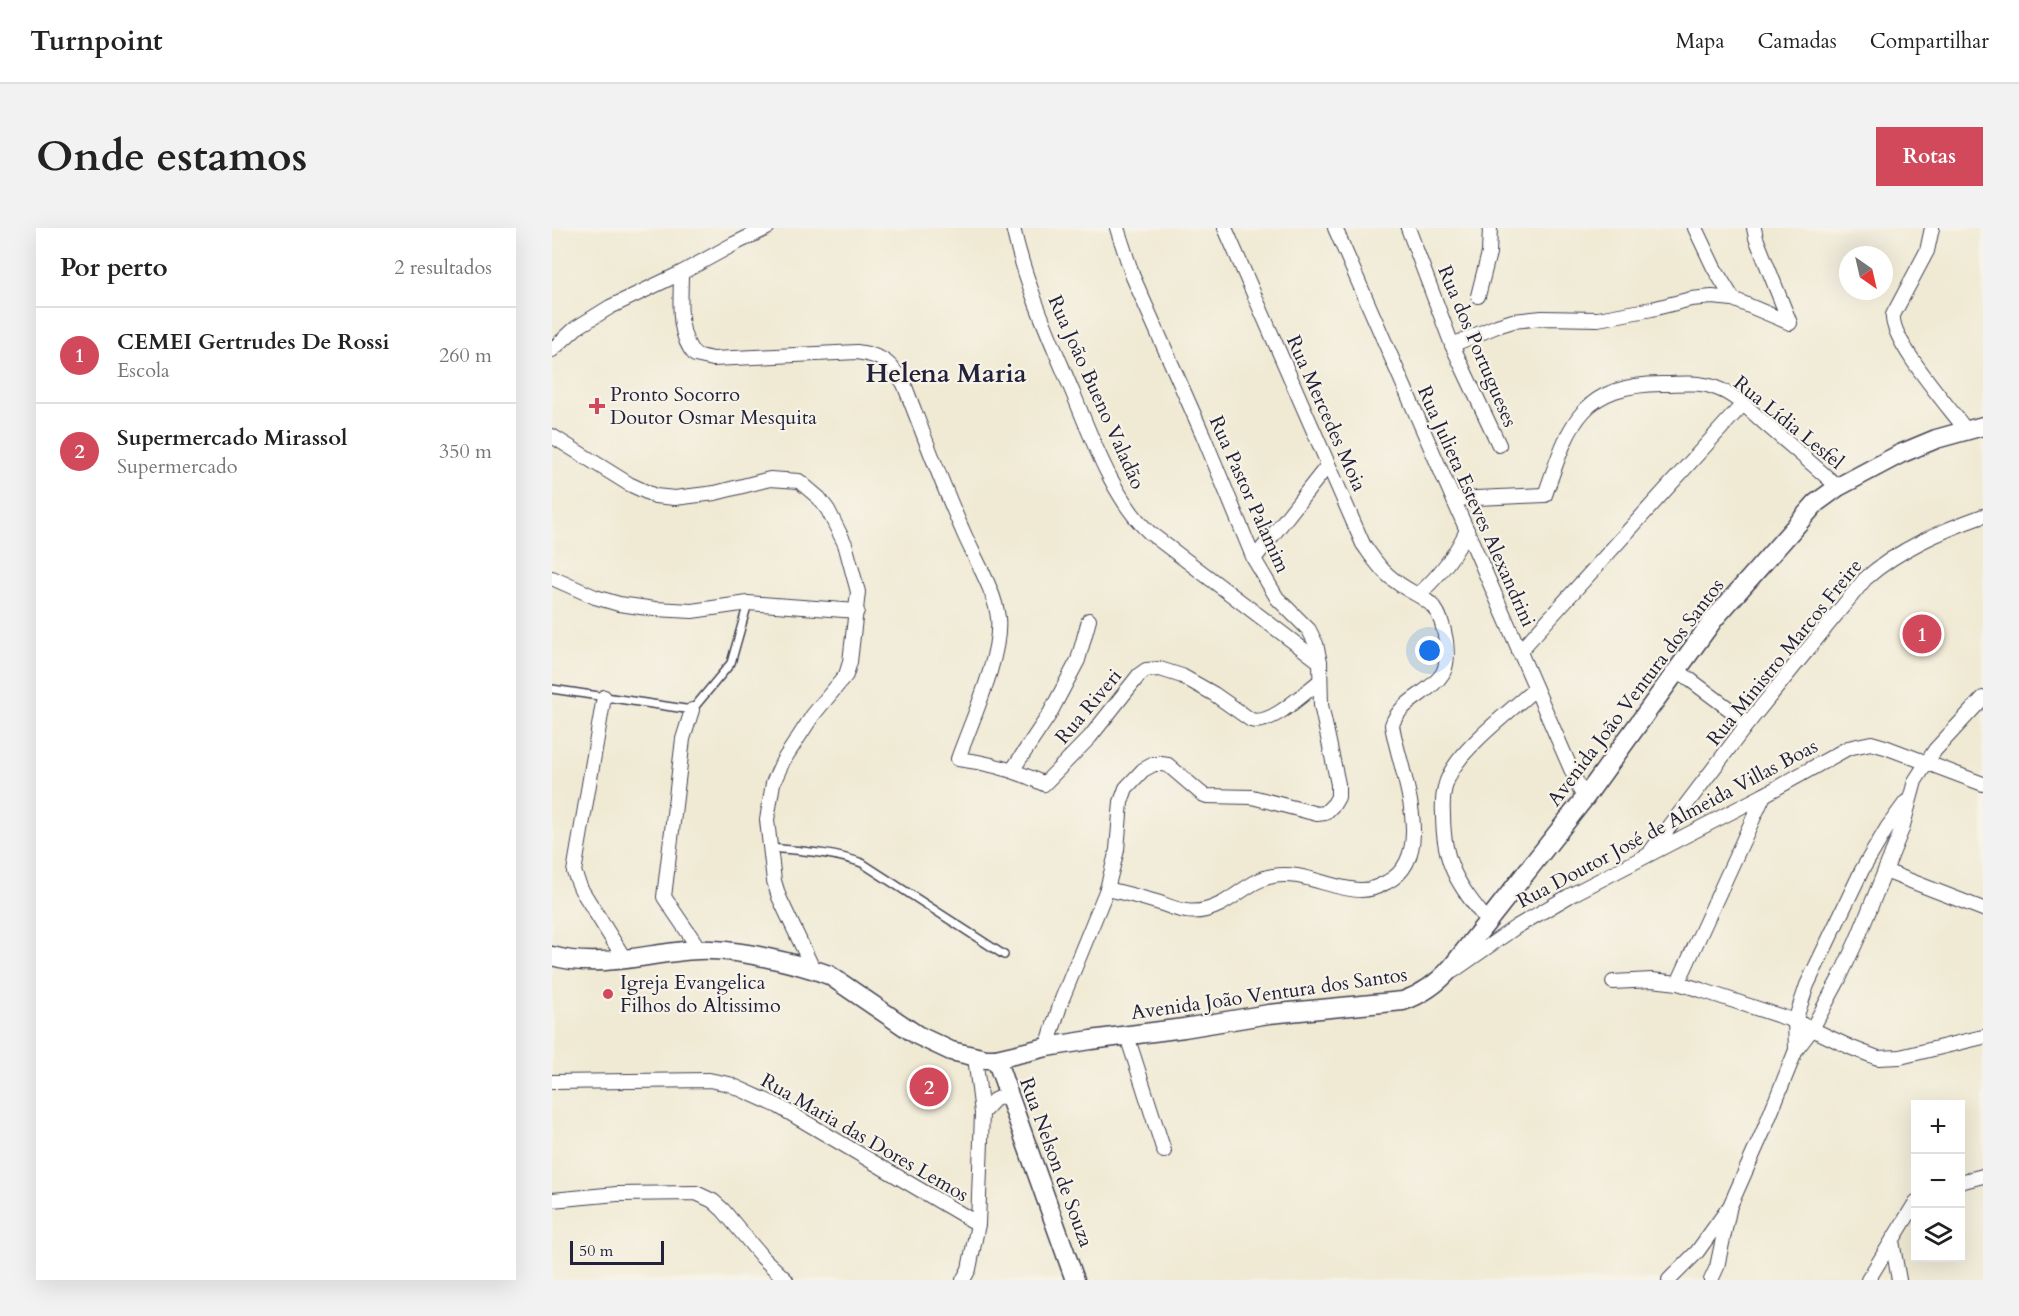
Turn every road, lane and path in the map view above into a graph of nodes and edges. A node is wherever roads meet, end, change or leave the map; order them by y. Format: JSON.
{"nodes":[{"id":1,"x":767,"y":228,"type":"edge"},
{"id":2,"x":1013,"y":228,"type":"edge"},
{"id":3,"x":1117,"y":228,"type":"edge"},
{"id":4,"x":1225,"y":228,"type":"edge"},
{"id":5,"x":1335,"y":228,"type":"edge"},
{"id":6,"x":1408,"y":228,"type":"edge"},
{"id":7,"x":1490,"y":228,"type":"edge"},
{"id":8,"x":1695,"y":228,"type":"edge"},
{"id":9,"x":1754,"y":228,"type":"edge"},
{"id":10,"x":1932,"y":228,"type":"edge"},
{"id":11,"x":681,"y":273,"type":"junction"},
{"id":12,"x":1479,"y":296,"type":"dead end"},
{"id":13,"x":1733,"y":299,"type":"junction"},
{"id":14,"x":1452,"y":345,"type":"junction"},
{"id":15,"x":552,"y":350,"type":"edge"},
{"id":16,"x":1743,"y":404,"type":"junction"},
{"id":17,"x":1975,"y":428,"type":"edge"},
{"id":18,"x":552,"y":436,"type":"edge"},
{"id":19,"x":1499,"y":445,"type":"dead end"},
{"id":20,"x":1328,"y":465,"type":"junction"},
{"id":21,"x":1838,"y":487,"type":"junction"},
{"id":22,"x":1454,"y":499,"type":"junction"},
{"id":23,"x":1983,"y":516,"type":"edge"},
{"id":24,"x":1467,"y":530,"type":"junction"},
{"id":25,"x":1254,"y":560,"type":"junction"},
{"id":26,"x":552,"y":578,"type":"edge"},
{"id":27,"x":1419,"y":594,"type":"junction"},
{"id":28,"x":748,"y":603,"type":"junction"},
{"id":29,"x":857,"y":611,"type":"junction"},
{"id":30,"x":1089,"y":620,"type":"dead end"},
{"id":31,"x":1519,"y":652,"type":"junction"},
{"id":32,"x":1320,"y":662,"type":"junction"},
{"id":33,"x":1677,"y":670,"type":"junction"},
{"id":34,"x":1320,"y":681,"type":"junction"},
{"id":35,"x":552,"y":689,"type":"edge"},
{"id":36,"x":1535,"y":689,"type":"junction"},
{"id":37,"x":604,"y":697,"type":"junction"},
{"id":38,"x":1983,"y":698,"type":"edge"},
{"id":39,"x":692,"y":710,"type":"junction"},
{"id":40,"x":1748,"y":723,"type":"junction"},
{"id":41,"x":1926,"y":762,"type":"junction"},
{"id":42,"x":1013,"y":769,"type":"junction"},
{"id":43,"x":1983,"y":784,"type":"edge"},
{"id":44,"x":1912,"y":793,"type":"junction"},
{"id":45,"x":1764,"y":795,"type":"junction"},
{"id":46,"x":1584,"y":799,"type":"junction"},
{"id":47,"x":770,"y":848,"type":"junction"},
{"id":48,"x":1648,"y":854,"type":"junction"},
{"id":49,"x":1885,"y":871,"type":"junction"},
{"id":50,"x":1107,"y":889,"type":"junction"},
{"id":51,"x":1983,"y":909,"type":"edge"},
{"id":52,"x":1488,"y":922,"type":"junction"},
{"id":53,"x":700,"y":950,"type":"junction"},
{"id":54,"x":1004,"y":955,"type":"dead end"},
{"id":55,"x":552,"y":956,"type":"edge"},
{"id":56,"x":624,"y":958,"type":"junction"},
{"id":57,"x":813,"y":969,"type":"junction"},
{"id":58,"x":1439,"y":981,"type":"junction"},
{"id":59,"x":1613,"y":982,"type":"dead end"},
{"id":60,"x":1678,"y":983,"type":"junction"},
{"id":61,"x":1796,"y":1021,"type":"junction"},
{"id":62,"x":1812,"y":1029,"type":"junction"},
{"id":63,"x":1127,"y":1036,"type":"junction"},
{"id":64,"x":1983,"y":1037,"type":"edge"},
{"id":65,"x":1047,"y":1047,"type":"junction"},
{"id":66,"x":1796,"y":1050,"type":"junction"},
{"id":67,"x":975,"y":1057,"type":"junction"},
{"id":68,"x":996,"y":1059,"type":"junction"},
{"id":69,"x":552,"y":1082,"type":"edge"},
{"id":70,"x":1007,"y":1094,"type":"junction"},
{"id":71,"x":982,"y":1113,"type":"junction"},
{"id":72,"x":1164,"y":1151,"type":"dead end"},
{"id":73,"x":1983,"y":1176,"type":"edge"},
{"id":74,"x":1965,"y":1181,"type":"edge"},
{"id":75,"x":552,"y":1200,"type":"edge"},
{"id":76,"x":1730,"y":1206,"type":"junction"},
{"id":77,"x":1912,"y":1208,"type":"edge"},
{"id":78,"x":978,"y":1224,"type":"junction"},
{"id":79,"x":1892,"y":1241,"type":"junction"},
{"id":80,"x":1068,"y":1257,"type":"junction"},
{"id":81,"x":786,"y":1280,"type":"edge"},
{"id":82,"x":963,"y":1280,"type":"edge"},
{"id":83,"x":1075,"y":1280,"type":"edge"},
{"id":84,"x":1081,"y":1280,"type":"edge"},
{"id":85,"x":1669,"y":1280,"type":"edge"},
{"id":86,"x":1711,"y":1280,"type":"edge"},
{"id":87,"x":1868,"y":1280,"type":"edge"},
{"id":88,"x":1899,"y":1280,"type":"edge"}],
"edges":[{"from":1,"to":11,"type":"street"},
{"from":2,"to":32,"type":"street","name":"Rua João Bueno Valadão"},
{"from":3,"to":25,"type":"street","name":"Rua Pastor Palamim"},
{"from":4,"to":20,"type":"street","name":"Rua Mercedes Moia"},
{"from":5,"to":22,"type":"street","name":"Rua Julieta Esteves Alexandrini"},
{"from":6,"to":14,"type":"street","name":"Rua dos Portugueses"},
{"from":7,"to":12,"type":"street"},
{"from":8,"to":13,"type":"street"},
{"from":9,"to":13,"type":"street"},
{"from":10,"to":17,"type":"street"},
{"from":11,"to":15,"type":"street"},
{"from":11,"to":42,"type":"street"},
{"from":13,"to":14,"type":"street"},
{"from":14,"to":19,"type":"street","name":"Rua dos Portugueses"},
{"from":16,"to":21,"type":"street","name":"Rua Lídia Lesfel"},
{"from":16,"to":22,"type":"street","name":"Rua Lídia Lesfel"},
{"from":16,"to":31,"type":"street"},
{"from":17,"to":21,"type":"main road","name":"Avenida João Ventura dos Santos"},
{"from":18,"to":29,"type":"street"},
{"from":20,"to":25,"type":"street"},
{"from":20,"to":27,"type":"street","name":"Rua Mercedes Moia"},
{"from":21,"to":33,"type":"main road","name":"Avenida João Ventura dos Santos"},
{"from":22,"to":24,"type":"street","name":"Rua Julieta Esteves Alexandrini"},
{"from":23,"to":40,"type":"street","name":"Rua Ministro Marcos Freire"},
{"from":24,"to":27,"type":"street"},
{"from":24,"to":31,"type":"street","name":"Rua Julieta Esteves Alexandrini"},
{"from":25,"to":32,"type":"street","name":"Rua Pastor Palamim"},
{"from":26,"to":28,"type":"street"},
{"from":27,"to":50,"type":"street","name":"Rua Mercedes Moia"},
{"from":28,"to":29,"type":"street"},
{"from":28,"to":39,"type":"lane"},
{"from":29,"to":47,"type":"street"},
{"from":30,"to":42,"type":"street"},
{"from":31,"to":36,"type":"street","name":"Rua Julieta Esteves Alexandrini"},
{"from":32,"to":34,"type":"street","name":"Rua Pastor Palamim"},
{"from":33,"to":40,"type":"street"},
{"from":33,"to":46,"type":"main road","name":"Avenida João Ventura dos Santos"},
{"from":34,"to":42,"type":"street","name":"Rua Riveri"},
{"from":34,"to":50,"type":"street","name":"Rua Pastor Palamim"},
{"from":35,"to":37,"type":"lane"},
{"from":36,"to":46,"type":"street","name":"Rua Julieta Esteves Alexandrini"},
{"from":36,"to":52,"type":"street"},
{"from":37,"to":39,"type":"lane"},
{"from":37,"to":56,"type":"street"},
{"from":38,"to":41,"type":"street"},
{"from":39,"to":53,"type":"street"},
{"from":40,"to":48,"type":"street","name":"Rua Ministro Marcos Freire"},
{"from":41,"to":43,"type":"street","name":"Rua Doutor José de Almeida Villas Boas"},
{"from":41,"to":44,"type":"street"},
{"from":41,"to":45,"type":"street","name":"Rua Doutor José de Almeida Villas Boas"},
{"from":44,"to":49,"type":"street"},
{"from":44,"to":61,"type":"street"},
{"from":45,"to":48,"type":"street","name":"Rua Doutor José de Almeida Villas Boas"},
{"from":45,"to":60,"type":"street"},
{"from":46,"to":52,"type":"main road","name":"Avenida João Ventura dos Santos"},
{"from":47,"to":54,"type":"lane"},
{"from":47,"to":57,"type":"street"},
{"from":48,"to":58,"type":"street","name":"Rua Doutor José de Almeida Villas Boas"},
{"from":49,"to":51,"type":"street"},
{"from":49,"to":62,"type":"street"},
{"from":50,"to":65,"type":"street","name":"Rua Pastor Palamim"},
{"from":52,"to":58,"type":"main road","name":"Avenida João Ventura dos Santos"},
{"from":53,"to":56,"type":"main road","name":"Avenida João Ventura dos Santos"},
{"from":53,"to":57,"type":"main road","name":"Avenida João Ventura dos Santos"},
{"from":55,"to":56,"type":"main road","name":"Avenida João Ventura dos Santos"},
{"from":57,"to":67,"type":"main road","name":"Avenida João Ventura dos Santos"},
{"from":58,"to":63,"type":"main road","name":"Avenida João Ventura dos Santos"},
{"from":59,"to":60,"type":"street"},
{"from":60,"to":61,"type":"street"},
{"from":61,"to":62,"type":"street"},
{"from":61,"to":66,"type":"street"},
{"from":62,"to":64,"type":"street"},
{"from":62,"to":66,"type":"street"},
{"from":63,"to":65,"type":"main road","name":"Avenida João Ventura dos Santos"},
{"from":63,"to":72,"type":"street"},
{"from":65,"to":68,"type":"main road","name":"Avenida João Ventura dos Santos"},
{"from":66,"to":76,"type":"street"},
{"from":67,"to":68,"type":"main road","name":"Avenida João Ventura dos Santos"},
{"from":67,"to":71,"type":"street"},
{"from":68,"to":70,"type":"main road","name":"Rua Nelson de Souza"},
{"from":69,"to":78,"type":"street","name":"Rua Maria das Dores Lemos"},
{"from":70,"to":71,"type":"street"},
{"from":70,"to":80,"type":"main road","name":"Rua Nelson de Souza"},
{"from":71,"to":78,"type":"street"},
{"from":73,"to":74,"type":"street"},
{"from":75,"to":81,"type":"street"},
{"from":76,"to":85,"type":"street"},
{"from":76,"to":86,"type":"street"},
{"from":77,"to":79,"type":"street"},
{"from":78,"to":82,"type":"street"},
{"from":79,"to":87,"type":"street"},
{"from":79,"to":88,"type":"street"},
{"from":80,"to":83,"type":"main road","name":"Rua Nelson de Souza"},
{"from":80,"to":84,"type":"street"}]}
